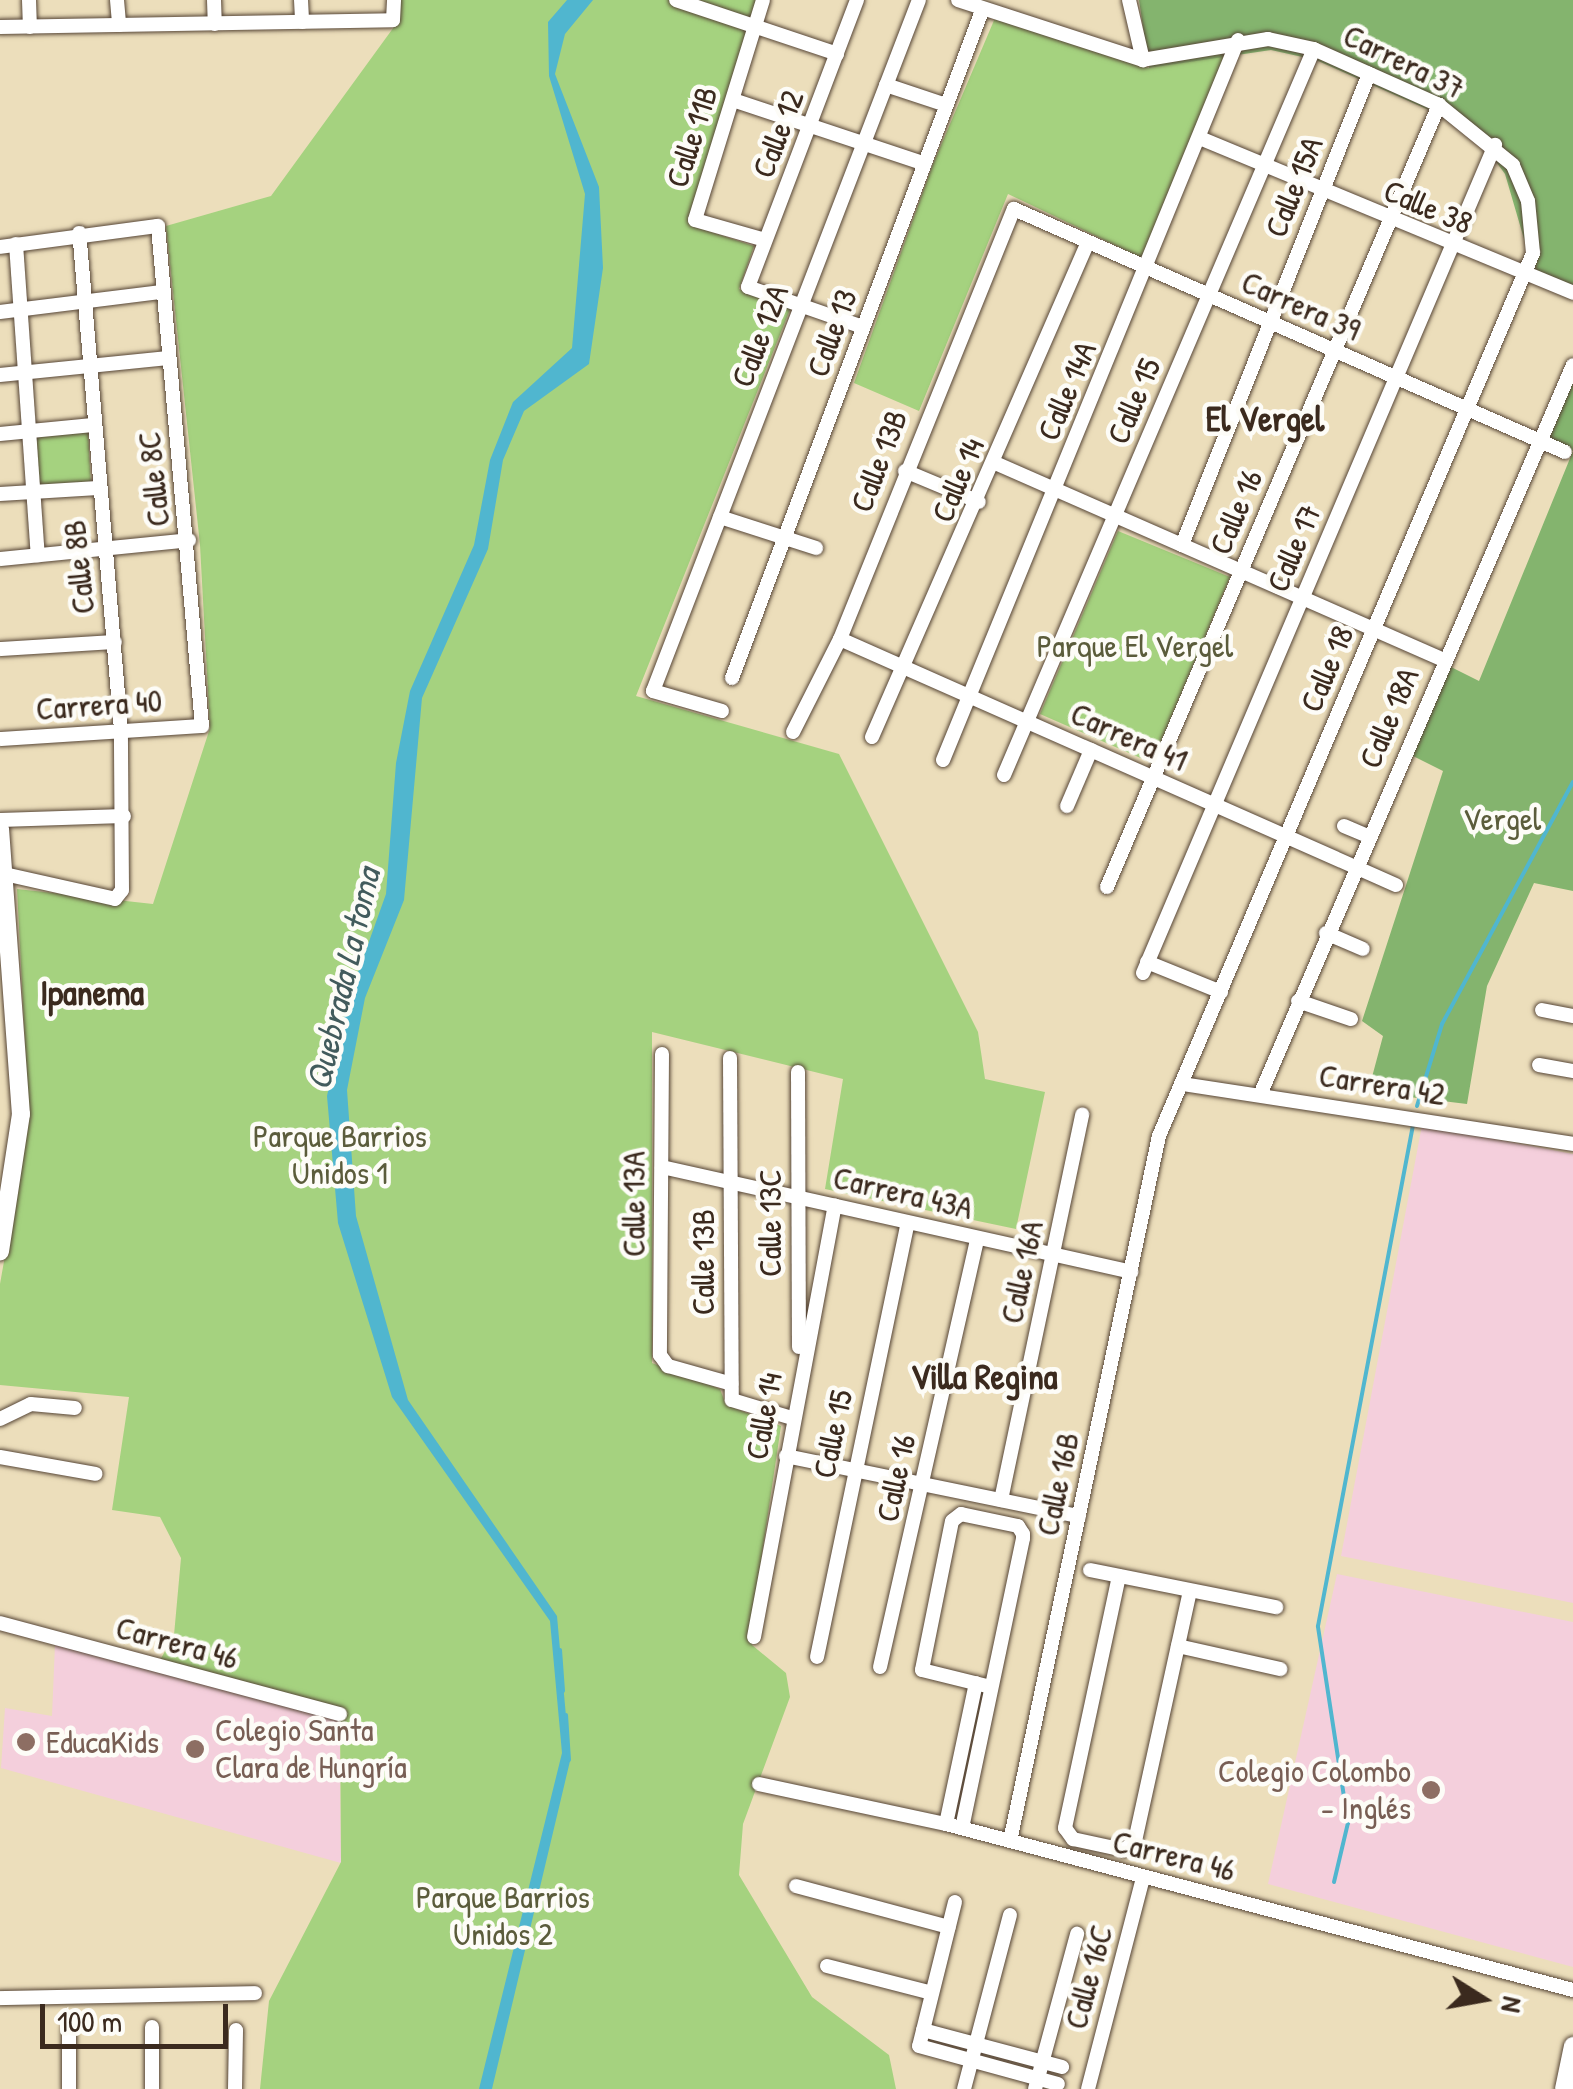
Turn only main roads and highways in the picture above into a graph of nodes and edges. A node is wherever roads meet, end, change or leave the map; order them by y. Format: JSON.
{"nodes":[{"id":1,"x":0,"y":829,"type":"edge"},
{"id":2,"x":2,"y":874,"type":"edge"},
{"id":3,"x":0,"y":1251,"type":"edge"},
{"id":4,"x":1573,"y":2046,"type":"edge"},
{"id":5,"x":1564,"y":2089,"type":"edge"}],
"edges":[{"from":1,"to":2,"type":"main road"},
{"from":2,"to":3,"type":"main road"},
{"from":4,"to":5,"type":"main road"}]}
